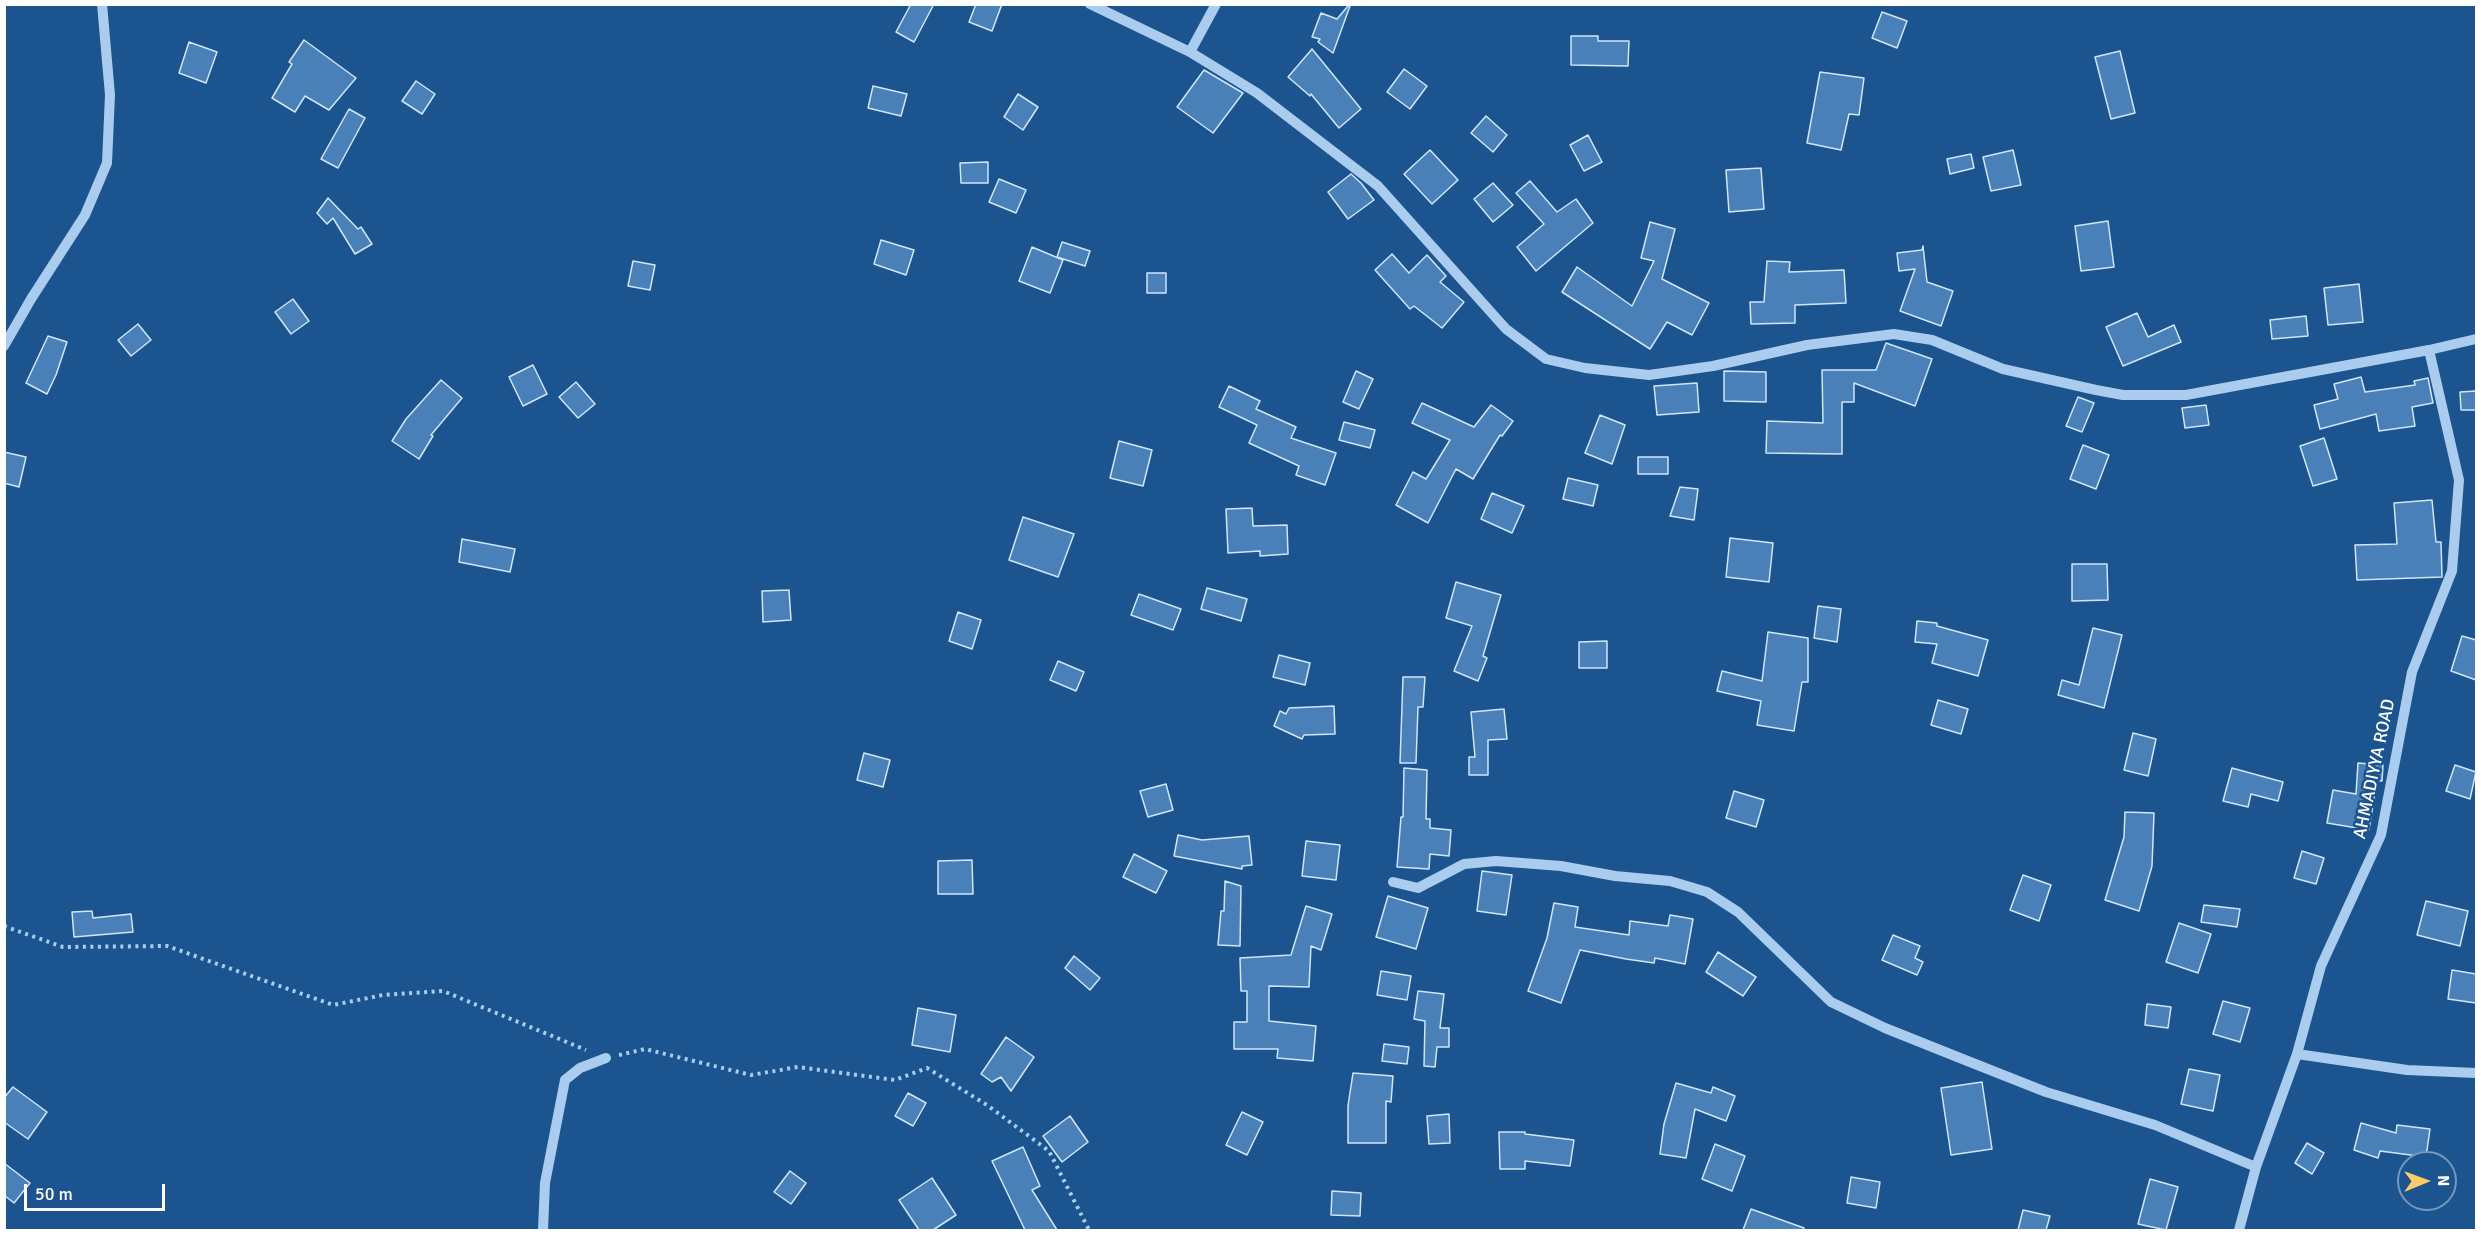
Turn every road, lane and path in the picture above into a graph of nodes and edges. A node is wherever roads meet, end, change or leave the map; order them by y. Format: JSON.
{"nodes":[{"id":1,"x":102,"y":4,"type":"edge"},
{"id":2,"x":1090,"y":4,"type":"edge"},
{"id":3,"x":1216,"y":4,"type":"edge"},
{"id":4,"x":1190,"y":52,"type":"junction"},
{"id":5,"x":2476,"y":339,"type":"edge"},
{"id":6,"x":4,"y":346,"type":"edge"},
{"id":7,"x":2429,"y":350,"type":"junction"},
{"id":8,"x":1393,"y":882,"type":"dead end"},
{"id":9,"x":4,"y":926,"type":"edge"},
{"id":10,"x":2297,"y":1054,"type":"junction"},
{"id":11,"x":606,"y":1058,"type":"junction"},
{"id":12,"x":2476,"y":1073,"type":"edge"},
{"id":13,"x":2256,"y":1167,"type":"junction"},
{"id":14,"x":543,"y":1230,"type":"edge"},
{"id":15,"x":1089,"y":1230,"type":"edge"},
{"id":16,"x":2240,"y":1230,"type":"edge"}],
"edges":[{"from":1,"to":6,"type":"street"},
{"from":2,"to":4,"type":"street"},
{"from":3,"to":4,"type":"street"},
{"from":4,"to":7,"type":"street"},
{"from":5,"to":7,"type":"street"},
{"from":7,"to":10,"type":"street","name":"AHMADIYYA ROAD"},
{"from":8,"to":13,"type":"street"},
{"from":9,"to":11,"type":"path"},
{"from":10,"to":12,"type":"street"},
{"from":10,"to":13,"type":"street","name":"AHMADIYYA ROAD"},
{"from":11,"to":14,"type":"street"},
{"from":11,"to":15,"type":"path"},
{"from":13,"to":16,"type":"street","name":"AHMADIYYA ROAD"}]}
